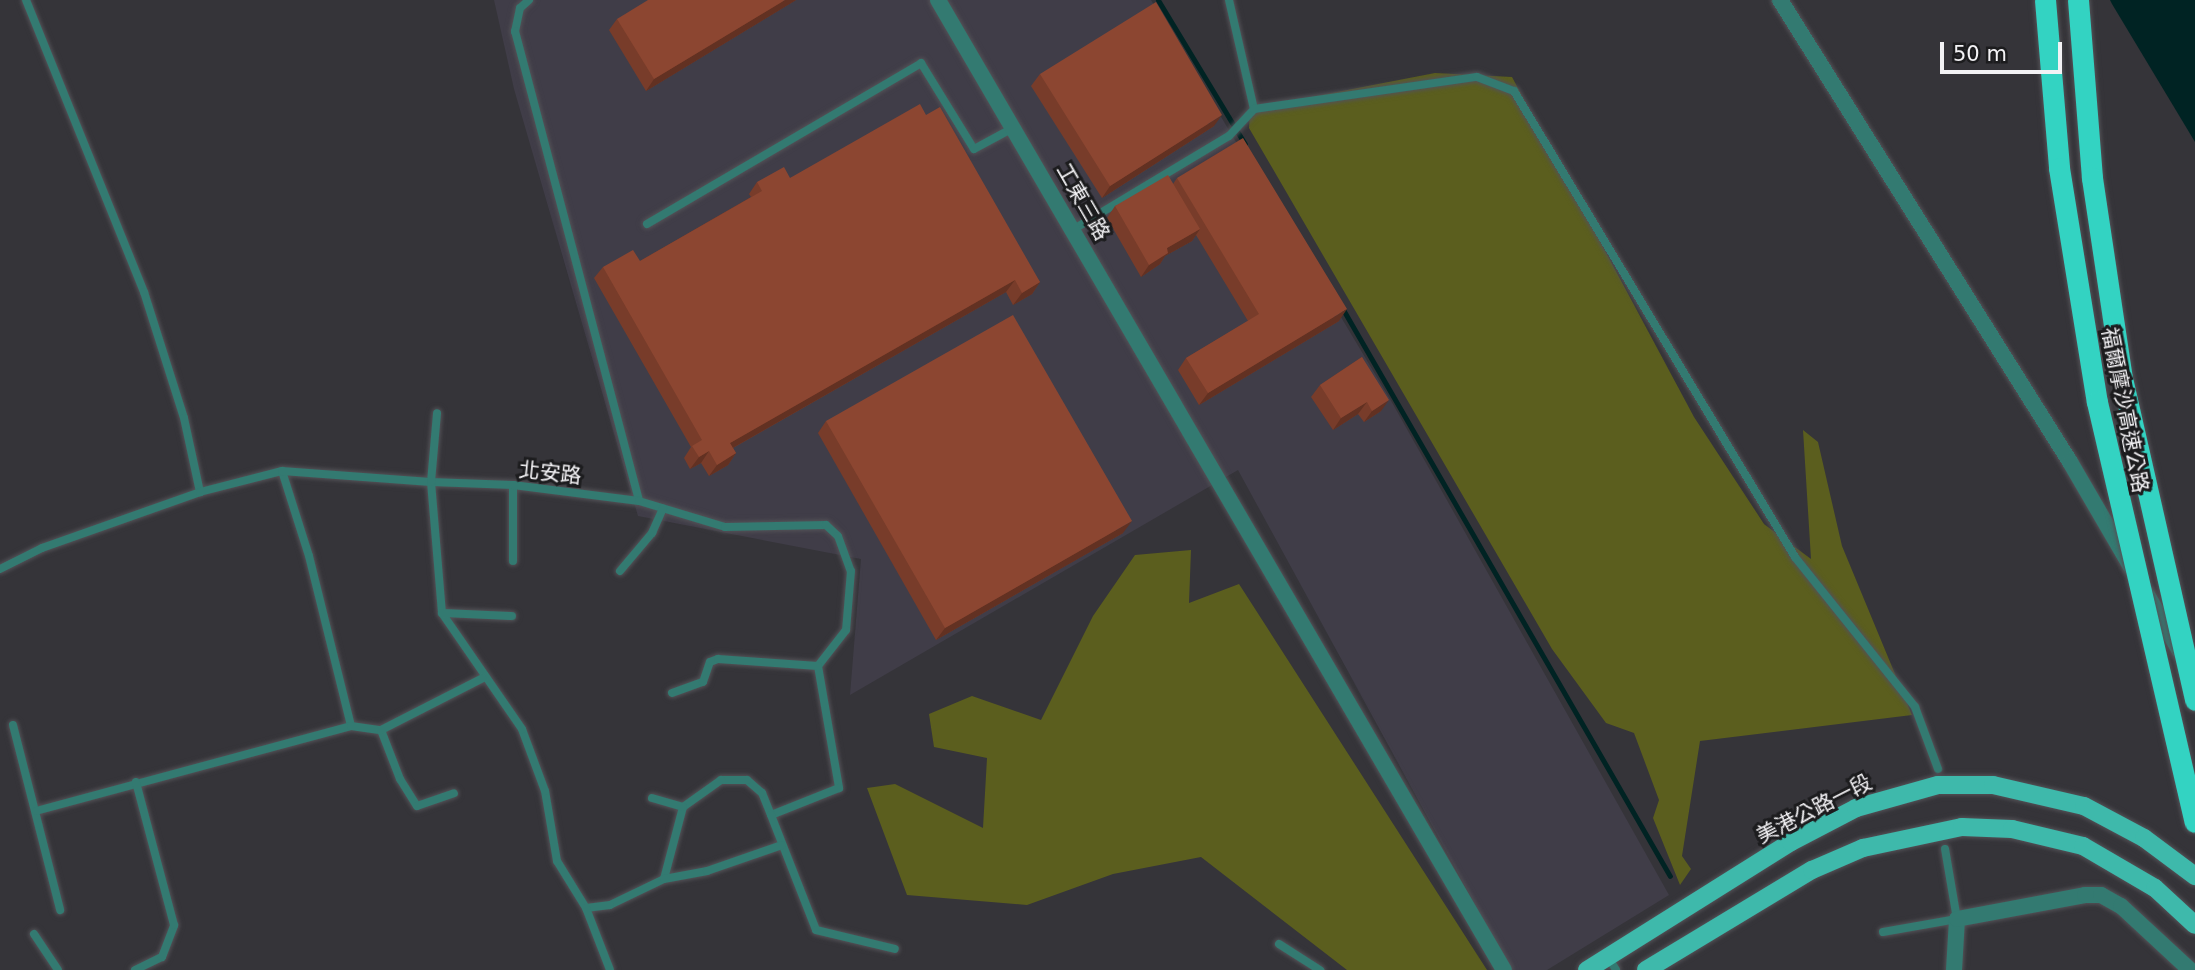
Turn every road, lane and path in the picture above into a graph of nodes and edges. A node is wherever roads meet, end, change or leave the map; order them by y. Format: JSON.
{"nodes":[{"id":1,"x":26,"y":0,"type":"edge"},
{"id":2,"x":529,"y":0,"type":"edge"},
{"id":3,"x":938,"y":0,"type":"edge"},
{"id":4,"x":1229,"y":0,"type":"edge"},
{"id":5,"x":1780,"y":0,"type":"edge"},
{"id":6,"x":2045,"y":0,"type":"edge"},
{"id":7,"x":2077,"y":0,"type":"edge"},
{"id":8,"x":1254,"y":109,"type":"junction"},
{"id":9,"x":1015,"y":127,"type":"junction"},
{"id":10,"x":647,"y":224,"type":"dead end"},
{"id":11,"x":1074,"y":229,"type":"junction"},
{"id":12,"x":438,"y":413,"type":"dead end"},
{"id":13,"x":282,"y":471,"type":"junction"},
{"id":14,"x":431,"y":482,"type":"junction"},
{"id":15,"x":513,"y":485,"type":"junction"},
{"id":16,"x":200,"y":492,"type":"junction"},
{"id":17,"x":639,"y":500,"type":"junction"},
{"id":18,"x":663,"y":508,"type":"junction"},
{"id":19,"x":513,"y":561,"type":"dead end"},
{"id":20,"x":0,"y":569,"type":"edge"},
{"id":21,"x":620,"y":571,"type":"dead end"},
{"id":22,"x":442,"y":613,"type":"junction"},
{"id":23,"x":512,"y":616,"type":"dead end"},
{"id":24,"x":818,"y":666,"type":"junction"},
{"id":25,"x":483,"y":678,"type":"junction"},
{"id":26,"x":2195,"y":678,"type":"edge"},
{"id":27,"x":672,"y":693,"type":"dead end"},
{"id":28,"x":2195,"y":700,"type":"edge"},
{"id":29,"x":13,"y":725,"type":"dead end"},
{"id":30,"x":351,"y":726,"type":"junction"},
{"id":31,"x":381,"y":730,"type":"junction"},
{"id":32,"x":1938,"y":769,"type":"dead end"},
{"id":33,"x":136,"y":782,"type":"junction"},
{"id":34,"x":454,"y":793,"type":"dead end"},
{"id":35,"x":652,"y":798,"type":"dead end"},
{"id":36,"x":683,"y":807,"type":"junction"},
{"id":37,"x":36,"y":811,"type":"junction"},
{"id":38,"x":771,"y":815,"type":"junction"},
{"id":39,"x":2195,"y":822,"type":"edge"},
{"id":40,"x":782,"y":845,"type":"junction"},
{"id":41,"x":1945,"y":849,"type":"dead end"},
{"id":42,"x":2195,"y":876,"type":"edge"},
{"id":43,"x":664,"y":879,"type":"junction"},
{"id":44,"x":586,"y":908,"type":"junction"},
{"id":45,"x":60,"y":910,"type":"dead end"},
{"id":46,"x":1957,"y":919,"type":"junction"},
{"id":47,"x":2195,"y":925,"type":"edge"},
{"id":48,"x":1883,"y":932,"type":"dead end"},
{"id":49,"x":34,"y":934,"type":"dead end"},
{"id":50,"x":1279,"y":944,"type":"dead end"},
{"id":51,"x":895,"y":949,"type":"dead end"},
{"id":52,"x":1612,"y":964,"type":"edge"},
{"id":53,"x":58,"y":970,"type":"edge"},
{"id":54,"x":135,"y":970,"type":"edge"},
{"id":55,"x":610,"y":970,"type":"edge"},
{"id":56,"x":1320,"y":970,"type":"edge"},
{"id":57,"x":1504,"y":970,"type":"edge"},
{"id":58,"x":1587,"y":970,"type":"edge"},
{"id":59,"x":1646,"y":970,"type":"edge"},
{"id":60,"x":1954,"y":970,"type":"edge"},
{"id":61,"x":2190,"y":970,"type":"edge"}],
"edges":[{"from":1,"to":16,"type":"lane"},
{"from":2,"to":17,"type":"lane"},
{"from":3,"to":9,"type":"street","name":"工東三路"},
{"from":4,"to":8,"type":"lane"},
{"from":5,"to":26,"type":"street"},
{"from":6,"to":39,"type":"highway","name":"福爾摩沙高速公路","bridge":true},
{"from":7,"to":28,"type":"highway","name":"福爾摩沙高速公路","bridge":true},
{"from":8,"to":11,"type":"lane"},
{"from":8,"to":32,"type":"lane"},
{"from":9,"to":10,"type":"lane"},
{"from":9,"to":11,"type":"street","name":"工東三路"},
{"from":11,"to":57,"type":"street","name":"工東三路"},
{"from":12,"to":14,"type":"lane"},
{"from":13,"to":14,"type":"lane","name":"北安路"},
{"from":13,"to":16,"type":"lane","name":"北安路"},
{"from":13,"to":30,"type":"lane"},
{"from":14,"to":15,"type":"lane","name":"北安路"},
{"from":14,"to":22,"type":"lane"},
{"from":15,"to":17,"type":"lane","name":"北安路"},
{"from":15,"to":19,"type":"lane"},
{"from":16,"to":20,"type":"lane","name":"北安路"},
{"from":17,"to":18,"type":"lane","name":"北安路"},
{"from":18,"to":21,"type":"lane"},
{"from":18,"to":24,"type":"lane","name":"北安路"},
{"from":22,"to":23,"type":"lane"},
{"from":22,"to":25,"type":"lane"},
{"from":24,"to":27,"type":"lane"},
{"from":24,"to":38,"type":"lane"},
{"from":25,"to":31,"type":"lane"},
{"from":25,"to":44,"type":"lane"},
{"from":29,"to":37,"type":"lane"},
{"from":30,"to":31,"type":"lane"},
{"from":30,"to":33,"type":"lane"},
{"from":31,"to":34,"type":"lane"},
{"from":33,"to":37,"type":"lane"},
{"from":33,"to":54,"type":"lane"},
{"from":35,"to":36,"type":"lane"},
{"from":36,"to":38,"type":"lane"},
{"from":36,"to":43,"type":"lane"},
{"from":37,"to":45,"type":"lane"},
{"from":38,"to":40,"type":"lane"},
{"from":40,"to":43,"type":"lane"},
{"from":40,"to":51,"type":"lane"},
{"from":41,"to":46,"type":"lane"},
{"from":42,"to":52,"type":"main road","name":"美港公路一段"},
{"from":43,"to":44,"type":"lane"},
{"from":44,"to":55,"type":"lane"},
{"from":46,"to":48,"type":"lane"},
{"from":46,"to":60,"type":"street"},
{"from":46,"to":61,"type":"street"},
{"from":47,"to":59,"type":"main road"},
{"from":49,"to":53,"type":"lane"},
{"from":50,"to":56,"type":"lane"},
{"from":52,"to":58,"type":"main road","name":"美港公路一段"}]}
